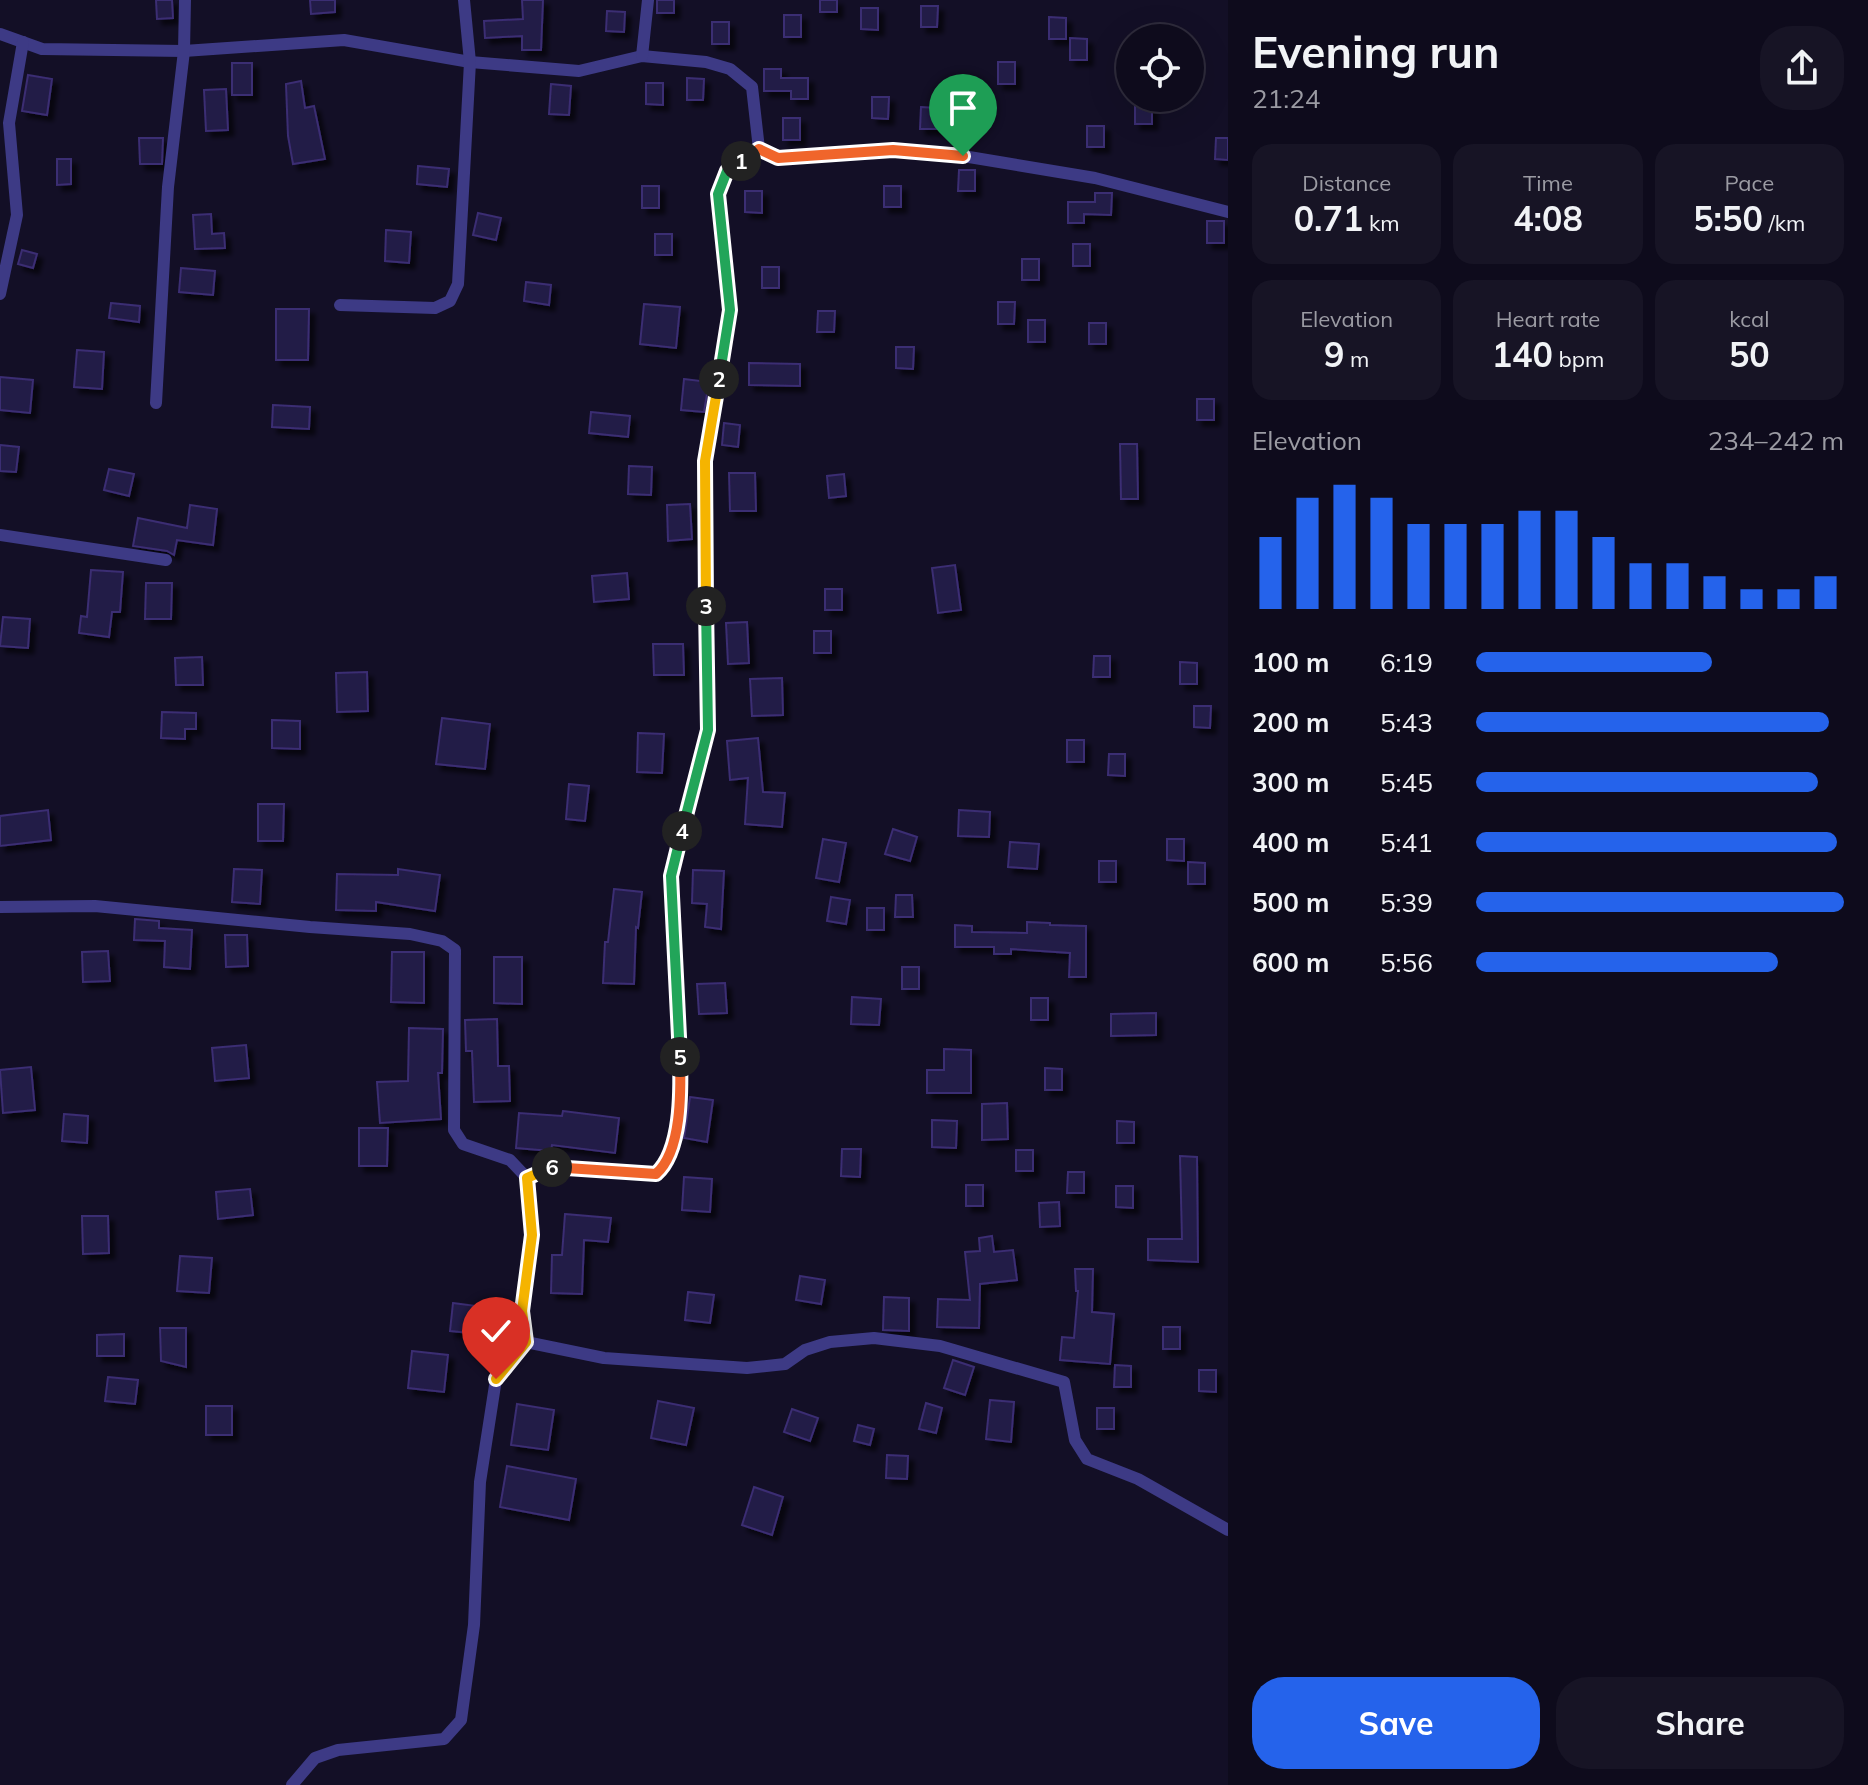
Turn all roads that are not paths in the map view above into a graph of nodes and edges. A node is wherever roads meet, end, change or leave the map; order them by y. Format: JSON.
{"nodes":[{"id":1,"x":185,"y":0,"type":"edge"},
{"id":2,"x":464,"y":0,"type":"edge"},
{"id":3,"x":648,"y":0,"type":"edge"},
{"id":4,"x":0,"y":34,"type":"edge"},
{"id":5,"x":23,"y":42,"type":"junction"},
{"id":6,"x":184,"y":51,"type":"junction"},
{"id":7,"x":642,"y":56,"type":"junction"},
{"id":8,"x":470,"y":62,"type":"junction"},
{"id":9,"x":759,"y":149,"type":"junction"},
{"id":10,"x":1228,"y":212,"type":"edge"},
{"id":11,"x":0,"y":294,"type":"edge"},
{"id":12,"x":340,"y":305,"type":"dead end"},
{"id":13,"x":156,"y":403,"type":"dead end"},
{"id":14,"x":0,"y":535,"type":"edge"},
{"id":15,"x":166,"y":560,"type":"dead end"},
{"id":16,"x":0,"y":907,"type":"edge"},
{"id":17,"x":527,"y":1178,"type":"junction"},
{"id":18,"x":526,"y":1342,"type":"junction"},
{"id":19,"x":1228,"y":1530,"type":"edge"},
{"id":20,"x":292,"y":1785,"type":"edge"}],
"edges":[{"from":1,"to":6,"type":"street"},
{"from":2,"to":8,"type":"street"},
{"from":3,"to":7,"type":"street"},
{"from":4,"to":5,"type":"street"},
{"from":5,"to":6,"type":"street"},
{"from":5,"to":11,"type":"street"},
{"from":6,"to":8,"type":"street"},
{"from":6,"to":13,"type":"street"},
{"from":7,"to":8,"type":"street"},
{"from":7,"to":9,"type":"street"},
{"from":8,"to":12,"type":"street"},
{"from":9,"to":10,"type":"street"},
{"from":9,"to":17,"type":"street"},
{"from":14,"to":15,"type":"street"},
{"from":16,"to":17,"type":"street"},
{"from":17,"to":18,"type":"street"},
{"from":18,"to":19,"type":"street"},
{"from":18,"to":20,"type":"street"}]}
